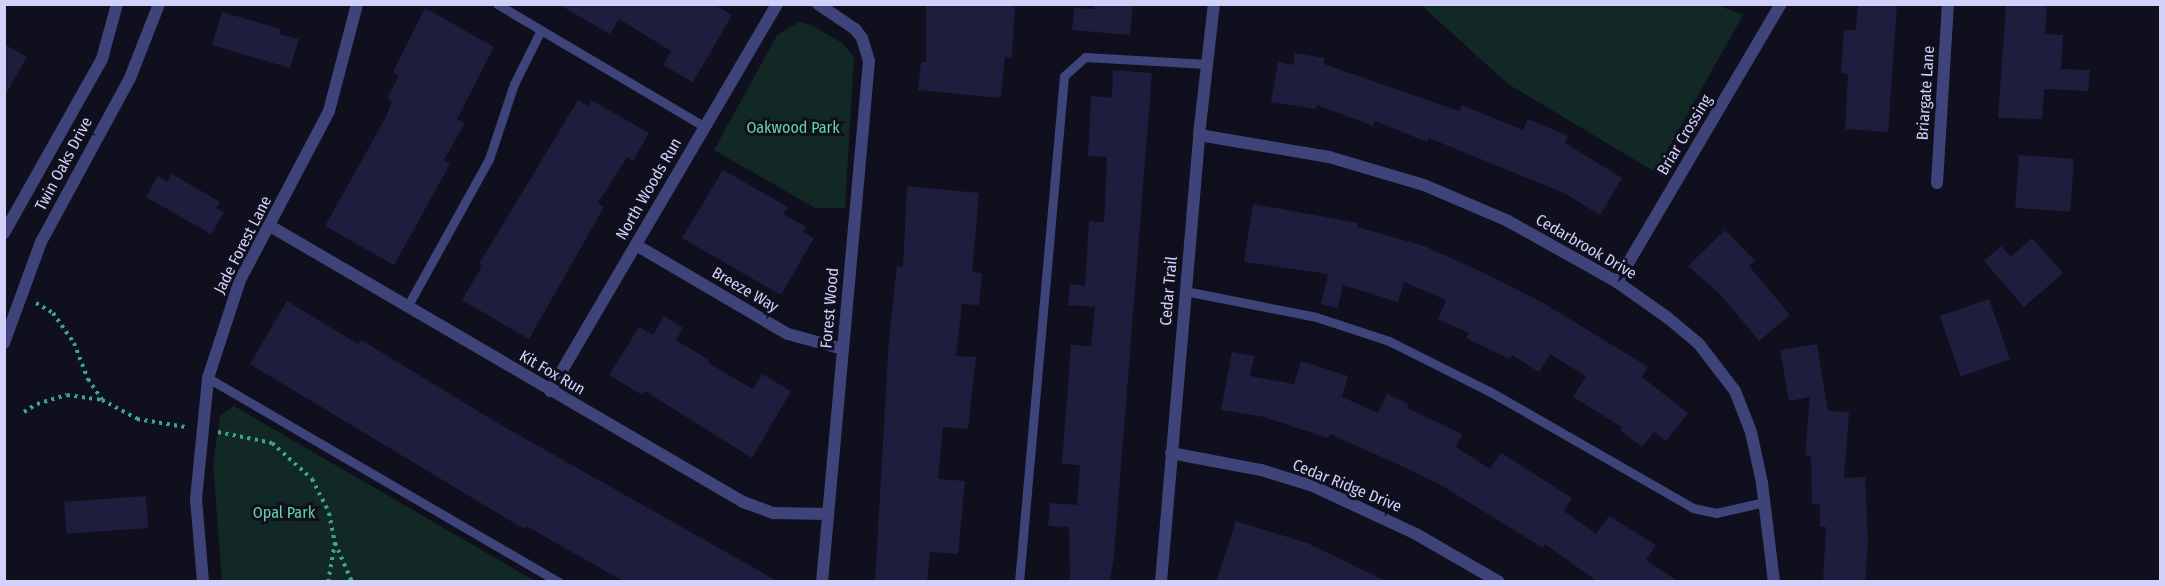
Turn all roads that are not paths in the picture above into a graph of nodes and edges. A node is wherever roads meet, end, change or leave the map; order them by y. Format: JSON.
{"nodes":[{"id":1,"x":117,"y":4,"type":"edge"},
{"id":2,"x":159,"y":4,"type":"edge"},
{"id":3,"x":357,"y":4,"type":"edge"},
{"id":4,"x":497,"y":4,"type":"edge"},
{"id":5,"x":777,"y":4,"type":"edge"},
{"id":6,"x":818,"y":4,"type":"edge"},
{"id":7,"x":1214,"y":4,"type":"edge"},
{"id":8,"x":1781,"y":4,"type":"edge"},
{"id":9,"x":1948,"y":4,"type":"edge"},
{"id":10,"x":541,"y":30,"type":"junction"},
{"id":11,"x":1207,"y":64,"type":"junction"},
{"id":12,"x":705,"y":127,"type":"junction"},
{"id":13,"x":1199,"y":135,"type":"junction"},
{"id":14,"x":1937,"y":183,"type":"dead end"},
{"id":15,"x":270,"y":226,"type":"junction"},
{"id":16,"x":4,"y":234,"type":"edge"},
{"id":17,"x":636,"y":245,"type":"junction"},
{"id":18,"x":1617,"y":282,"type":"junction"},
{"id":19,"x":1185,"y":291,"type":"junction"},
{"id":20,"x":407,"y":307,"type":"junction"},
{"id":21,"x":4,"y":343,"type":"edge"},
{"id":22,"x":843,"y":349,"type":"junction"},
{"id":23,"x":208,"y":378,"type":"junction"},
{"id":24,"x":550,"y":391,"type":"junction"},
{"id":25,"x":1171,"y":453,"type":"junction"},
{"id":26,"x":1764,"y":502,"type":"junction"},
{"id":27,"x":828,"y":514,"type":"junction"},
{"id":28,"x":204,"y":582,"type":"edge"},
{"id":29,"x":559,"y":582,"type":"edge"},
{"id":30,"x":822,"y":582,"type":"edge"},
{"id":31,"x":1018,"y":582,"type":"edge"},
{"id":32,"x":1161,"y":582,"type":"edge"},
{"id":33,"x":1499,"y":582,"type":"edge"},
{"id":34,"x":1774,"y":582,"type":"edge"}],
"edges":[{"from":1,"to":16,"type":"street","name":"Twin Oaks Drive"},
{"from":2,"to":21,"type":"street","name":"Twin Oaks Drive"},
{"from":3,"to":15,"type":"street","name":"Jade Forest Lane"},
{"from":4,"to":10,"type":"lane"},
{"from":5,"to":12,"type":"street","name":"North Woods Run"},
{"from":6,"to":22,"type":"street","name":"Forest Wood"},
{"from":7,"to":11,"type":"street","name":"Cedar Trail"},
{"from":8,"to":18,"type":"street","name":"Briar Crossing"},
{"from":9,"to":14,"type":"street","name":"Briargate Lane"},
{"from":10,"to":12,"type":"lane"},
{"from":10,"to":20,"type":"lane"},
{"from":11,"to":13,"type":"street","name":"Cedar Trail"},
{"from":11,"to":31,"type":"lane"},
{"from":12,"to":17,"type":"street","name":"North Woods Run"},
{"from":13,"to":18,"type":"street","name":"Cedarbrook Drive"},
{"from":13,"to":19,"type":"street","name":"Cedar Trail"},
{"from":15,"to":20,"type":"street","name":"Kit Fox Run"},
{"from":15,"to":23,"type":"street","name":"Jade Forest Lane"},
{"from":17,"to":22,"type":"street","name":"Breeze Way"},
{"from":17,"to":24,"type":"street","name":"North Woods Run"},
{"from":18,"to":26,"type":"street","name":"Cedarbrook Drive"},
{"from":19,"to":25,"type":"street","name":"Cedar Trail"},
{"from":19,"to":26,"type":"lane"},
{"from":20,"to":24,"type":"street","name":"Kit Fox Run"},
{"from":22,"to":27,"type":"street","name":"Forest Wood"},
{"from":23,"to":28,"type":"street","name":"Jade Forest Lane"},
{"from":23,"to":29,"type":"lane"},
{"from":24,"to":27,"type":"street","name":"Kit Fox Run"},
{"from":25,"to":32,"type":"street","name":"Cedar Trail"},
{"from":25,"to":33,"type":"street","name":"Cedar Ridge Drive"},
{"from":26,"to":34,"type":"street","name":"Cedarbrook Drive"},
{"from":27,"to":30,"type":"street","name":"Forest Wood"}]}
